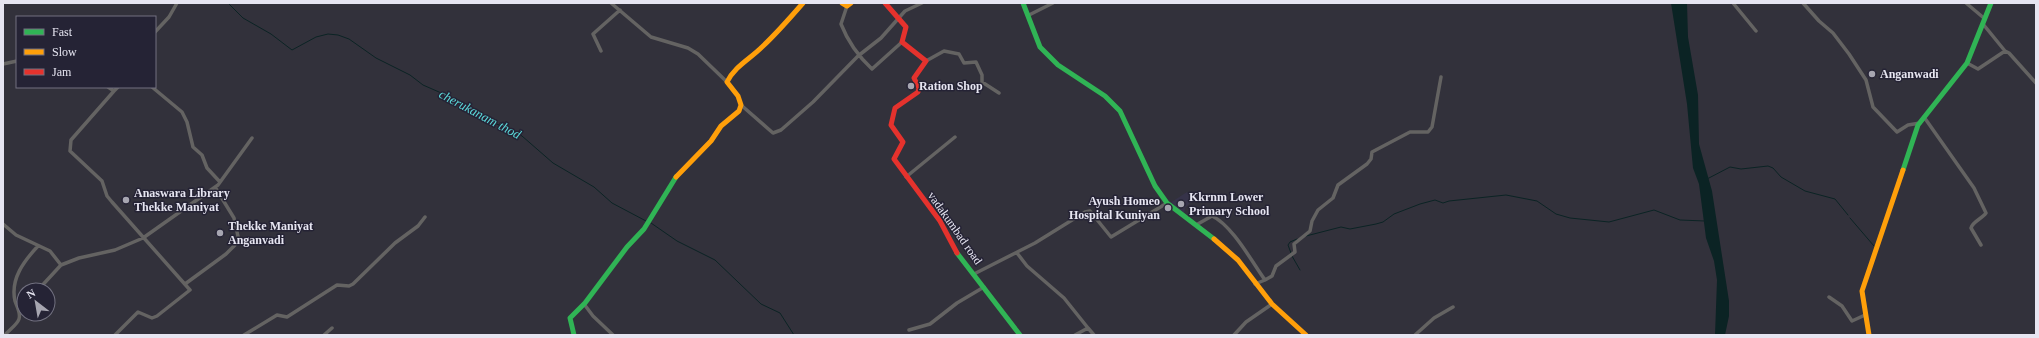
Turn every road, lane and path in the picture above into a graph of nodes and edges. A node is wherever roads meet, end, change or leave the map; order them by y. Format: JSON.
{"nodes":[{"id":1,"x":177,"y":3,"type":"edge"},
{"id":2,"x":611,"y":3,"type":"edge"},
{"id":3,"x":803,"y":3,"type":"edge"},
{"id":4,"x":842,"y":3,"type":"edge"},
{"id":5,"x":885,"y":3,"type":"edge"},
{"id":6,"x":922,"y":3,"type":"edge"},
{"id":7,"x":1023,"y":3,"type":"edge"},
{"id":8,"x":1053,"y":3,"type":"edge"},
{"id":9,"x":1733,"y":3,"type":"edge"},
{"id":10,"x":1803,"y":3,"type":"edge"},
{"id":11,"x":1966,"y":3,"type":"edge"},
{"id":12,"x":1991,"y":3,"type":"edge"},
{"id":13,"x":849,"y":5,"type":"edge"},
{"id":14,"x":620,"y":10,"type":"junction"},
{"id":15,"x":1029,"y":15,"type":"junction"},
{"id":16,"x":898,"y":18,"type":"junction"},
{"id":17,"x":1984,"y":22,"type":"junction"},
{"id":18,"x":156,"y":31,"type":"edge"},
{"id":19,"x":1756,"y":31,"type":"dead end"},
{"id":20,"x":902,"y":42,"type":"junction"},
{"id":21,"x":600,"y":51,"type":"dead end"},
{"id":22,"x":2005,"y":51,"type":"junction"},
{"id":23,"x":858,"y":56,"type":"junction"},
{"id":24,"x":16,"y":61,"type":"edge"},
{"id":25,"x":926,"y":61,"type":"junction"},
{"id":26,"x":1967,"y":63,"type":"junction"},
{"id":27,"x":3,"y":64,"type":"edge"},
{"id":28,"x":1441,"y":77,"type":"dead end"},
{"id":29,"x":727,"y":82,"type":"junction"},
{"id":30,"x":2036,"y":83,"type":"edge"},
{"id":31,"x":110,"y":88,"type":"edge"},
{"id":32,"x":117,"y":88,"type":"edge"},
{"id":33,"x":153,"y":88,"type":"edge"},
{"id":34,"x":114,"y":91,"type":"junction"},
{"id":35,"x":999,"y":93,"type":"dead end"},
{"id":36,"x":741,"y":105,"type":"junction"},
{"id":37,"x":1924,"y":117,"type":"junction"},
{"id":38,"x":1920,"y":123,"type":"junction"},
{"id":39,"x":955,"y":137,"type":"dead end"},
{"id":40,"x":252,"y":138,"type":"dead end"},
{"id":41,"x":906,"y":177,"type":"junction"},
{"id":42,"x":220,"y":182,"type":"junction"},
{"id":43,"x":215,"y":187,"type":"junction"},
{"id":44,"x":1168,"y":203,"type":"junction"},
{"id":45,"x":426,"y":217,"type":"dead end"},
{"id":46,"x":3,"y":224,"type":"edge"},
{"id":47,"x":1196,"y":225,"type":"junction"},
{"id":48,"x":143,"y":238,"type":"junction"},
{"id":49,"x":1981,"y":245,"type":"dead end"},
{"id":50,"x":38,"y":246,"type":"junction"},
{"id":51,"x":1017,"y":253,"type":"junction"},
{"id":52,"x":61,"y":265,"type":"junction"},
{"id":53,"x":974,"y":274,"type":"junction"},
{"id":54,"x":1265,"y":280,"type":"junction"},
{"id":55,"x":45,"y":282,"type":"edge"},
{"id":56,"x":185,"y":284,"type":"junction"},
{"id":57,"x":1255,"y":284,"type":"junction"},
{"id":58,"x":984,"y":287,"type":"junction"},
{"id":59,"x":1829,"y":297,"type":"dead end"},
{"id":60,"x":16,"y":301,"type":"edge"},
{"id":61,"x":584,"y":304,"type":"junction"},
{"id":62,"x":1272,"y":304,"type":"junction"},
{"id":63,"x":1453,"y":307,"type":"dead end"},
{"id":64,"x":1865,"y":315,"type":"junction"},
{"id":65,"x":17,"y":322,"type":"edge"},
{"id":66,"x":332,"y":328,"type":"dead end"},
{"id":67,"x":1088,"y":328,"type":"junction"},
{"id":68,"x":909,"y":330,"type":"dead end"},
{"id":69,"x":5,"y":335,"type":"edge"},
{"id":70,"x":115,"y":335,"type":"edge"},
{"id":71,"x":244,"y":335,"type":"edge"},
{"id":72,"x":324,"y":335,"type":"edge"},
{"id":73,"x":574,"y":335,"type":"edge"},
{"id":74,"x":613,"y":335,"type":"edge"},
{"id":75,"x":1020,"y":335,"type":"edge"},
{"id":76,"x":1075,"y":335,"type":"edge"},
{"id":77,"x":1094,"y":335,"type":"edge"},
{"id":78,"x":1234,"y":335,"type":"edge"},
{"id":79,"x":1306,"y":335,"type":"edge"},
{"id":80,"x":1415,"y":335,"type":"edge"},
{"id":81,"x":1868,"y":335,"type":"edge"}],
"edges":[{"from":1,"to":18,"type":"street"},
{"from":2,"to":14,"type":"street"},
{"from":3,"to":29,"type":"street"},
{"from":4,"to":13,"type":"street"},
{"from":5,"to":16,"type":"street"},
{"from":6,"to":16,"type":"street"},
{"from":7,"to":15,"type":"street"},
{"from":8,"to":15,"type":"street"},
{"from":9,"to":19,"type":"street"},
{"from":10,"to":38,"type":"street"},
{"from":11,"to":17,"type":"street"},
{"from":12,"to":17,"type":"street"},
{"from":13,"to":23,"type":"street"},
{"from":14,"to":21,"type":"street"},
{"from":14,"to":29,"type":"street"},
{"from":15,"to":44,"type":"street"},
{"from":16,"to":20,"type":"street"},
{"from":16,"to":23,"type":"street"},
{"from":17,"to":22,"type":"street"},
{"from":17,"to":26,"type":"street"},
{"from":20,"to":23,"type":"street"},
{"from":20,"to":25,"type":"street"},
{"from":22,"to":26,"type":"street"},
{"from":22,"to":30,"type":"street"},
{"from":23,"to":36,"type":"street"},
{"from":24,"to":27,"type":"street"},
{"from":25,"to":35,"type":"street"},
{"from":25,"to":41,"type":"street","name":"vadakumbad road"},
{"from":26,"to":37,"type":"street"},
{"from":28,"to":54,"type":"street"},
{"from":29,"to":36,"type":"street"},
{"from":31,"to":34,"type":"street"},
{"from":32,"to":34,"type":"street"},
{"from":33,"to":42,"type":"street"},
{"from":34,"to":48,"type":"street"},
{"from":36,"to":61,"type":"street"},
{"from":37,"to":38,"type":"street"},
{"from":37,"to":49,"type":"street"},
{"from":38,"to":64,"type":"street"},
{"from":39,"to":41,"type":"street"},
{"from":40,"to":42,"type":"street"},
{"from":41,"to":53,"type":"street","name":"vadakumbad road"},
{"from":42,"to":43,"type":"street"},
{"from":43,"to":48,"type":"street"},
{"from":43,"to":56,"type":"street"},
{"from":44,"to":47,"type":"street"},
{"from":44,"to":51,"type":"street"},
{"from":45,"to":71,"type":"street"},
{"from":46,"to":50,"type":"street"},
{"from":47,"to":54,"type":"street"},
{"from":47,"to":57,"type":"street"},
{"from":48,"to":52,"type":"street"},
{"from":48,"to":56,"type":"street"},
{"from":50,"to":52,"type":"street"},
{"from":50,"to":60,"type":"street"},
{"from":51,"to":53,"type":"street"},
{"from":51,"to":67,"type":"street"},
{"from":52,"to":55,"type":"street"},
{"from":53,"to":58,"type":"street","name":"vadakumbad road"},
{"from":54,"to":57,"type":"street"},
{"from":56,"to":70,"type":"street"},
{"from":57,"to":62,"type":"street"},
{"from":58,"to":68,"type":"street"},
{"from":58,"to":75,"type":"street","name":"vadakumbad road"},
{"from":59,"to":64,"type":"street"},
{"from":61,"to":73,"type":"street"},
{"from":61,"to":74,"type":"street"},
{"from":62,"to":78,"type":"street"},
{"from":62,"to":79,"type":"street"},
{"from":63,"to":80,"type":"street"},
{"from":64,"to":81,"type":"street"},
{"from":65,"to":69,"type":"street"},
{"from":66,"to":72,"type":"street"},
{"from":67,"to":76,"type":"street"},
{"from":67,"to":77,"type":"street"}]}
